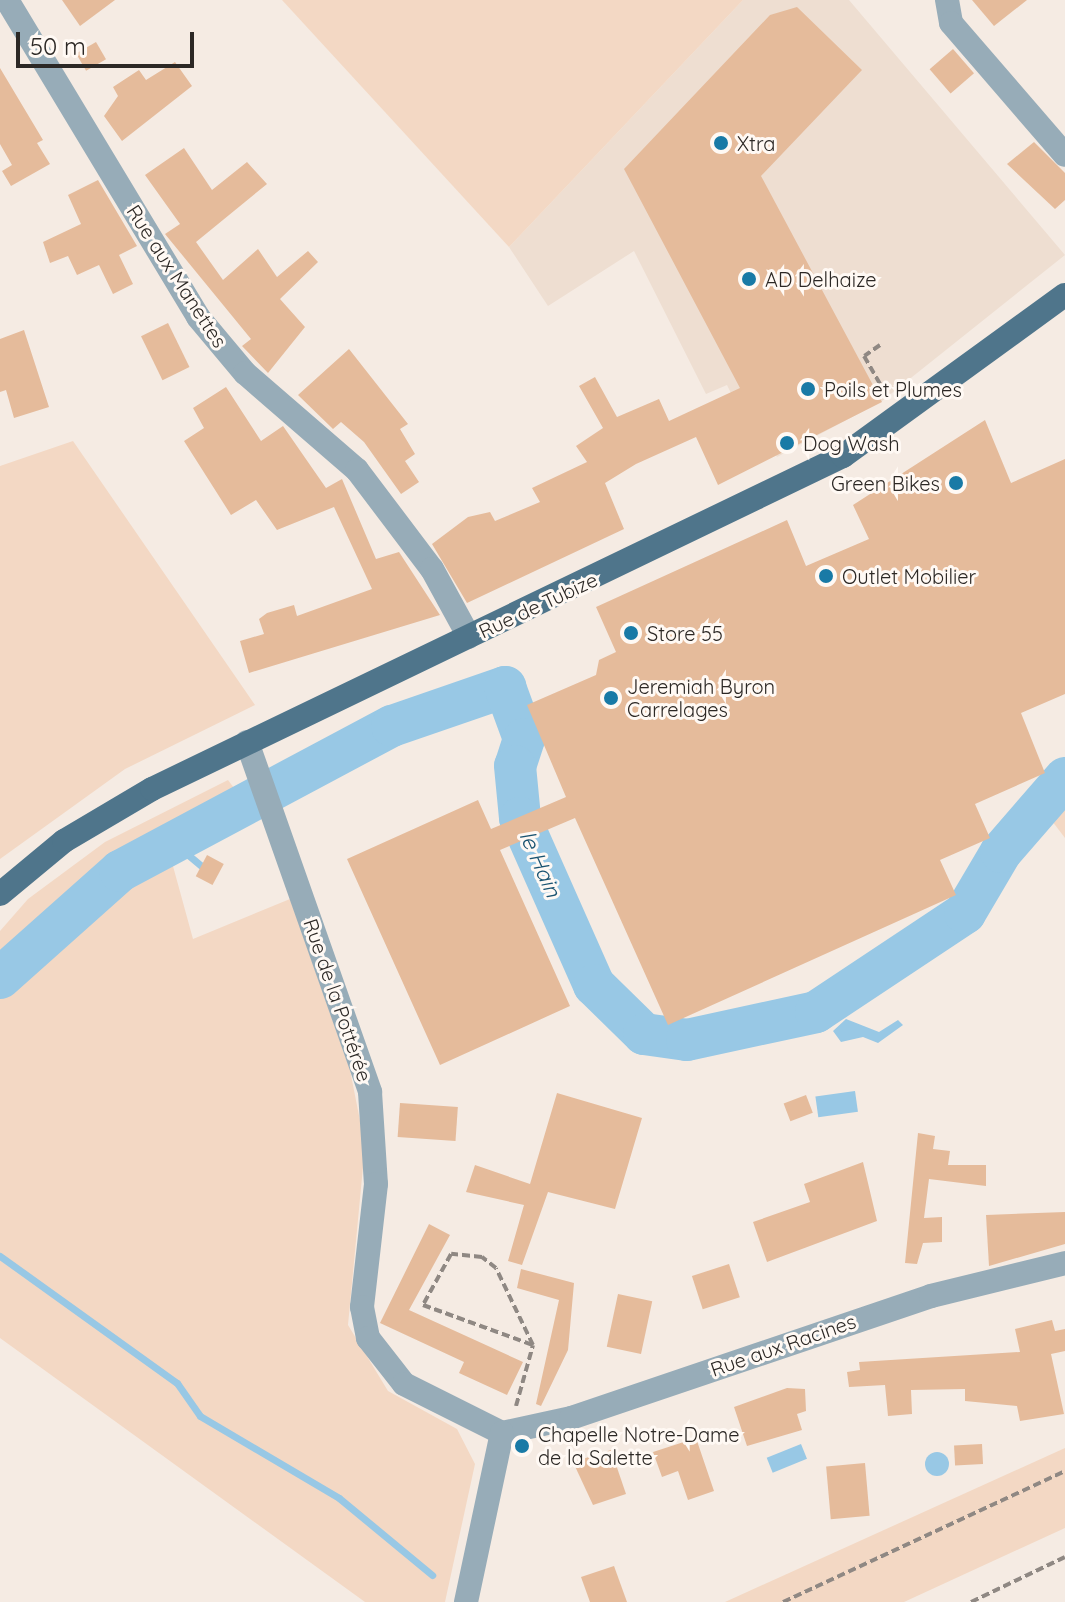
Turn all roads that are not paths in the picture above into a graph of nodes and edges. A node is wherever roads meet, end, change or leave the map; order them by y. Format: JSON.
{"nodes":[{"id":1,"x":7,"y":0,"type":"edge"},
{"id":2,"x":947,"y":0,"type":"edge"},
{"id":3,"x":1065,"y":155,"type":"edge"},
{"id":4,"x":1065,"y":295,"type":"edge"},
{"id":5,"x":469,"y":637,"type":"junction"},
{"id":6,"x":247,"y":742,"type":"junction"},
{"id":7,"x":0,"y":894,"type":"edge"},
{"id":8,"x":1065,"y":1263,"type":"edge"},
{"id":9,"x":502,"y":1433,"type":"junction"},
{"id":10,"x":466,"y":1602,"type":"edge"}],
"edges":[{"from":1,"to":5,"type":"street","name":"Rue aux Manettes"},
{"from":2,"to":3,"type":"street"},
{"from":4,"to":5,"type":"main road","name":"Rue de Tubize"},
{"from":5,"to":6,"type":"main road","name":"Rue de Tubize"},
{"from":6,"to":7,"type":"main road","name":"Rue de Tubize"},
{"from":6,"to":9,"type":"street","name":"Rue de la Pottérée"},
{"from":8,"to":9,"type":"street","name":"Rue aux Racines"},
{"from":9,"to":10,"type":"street"}]}
